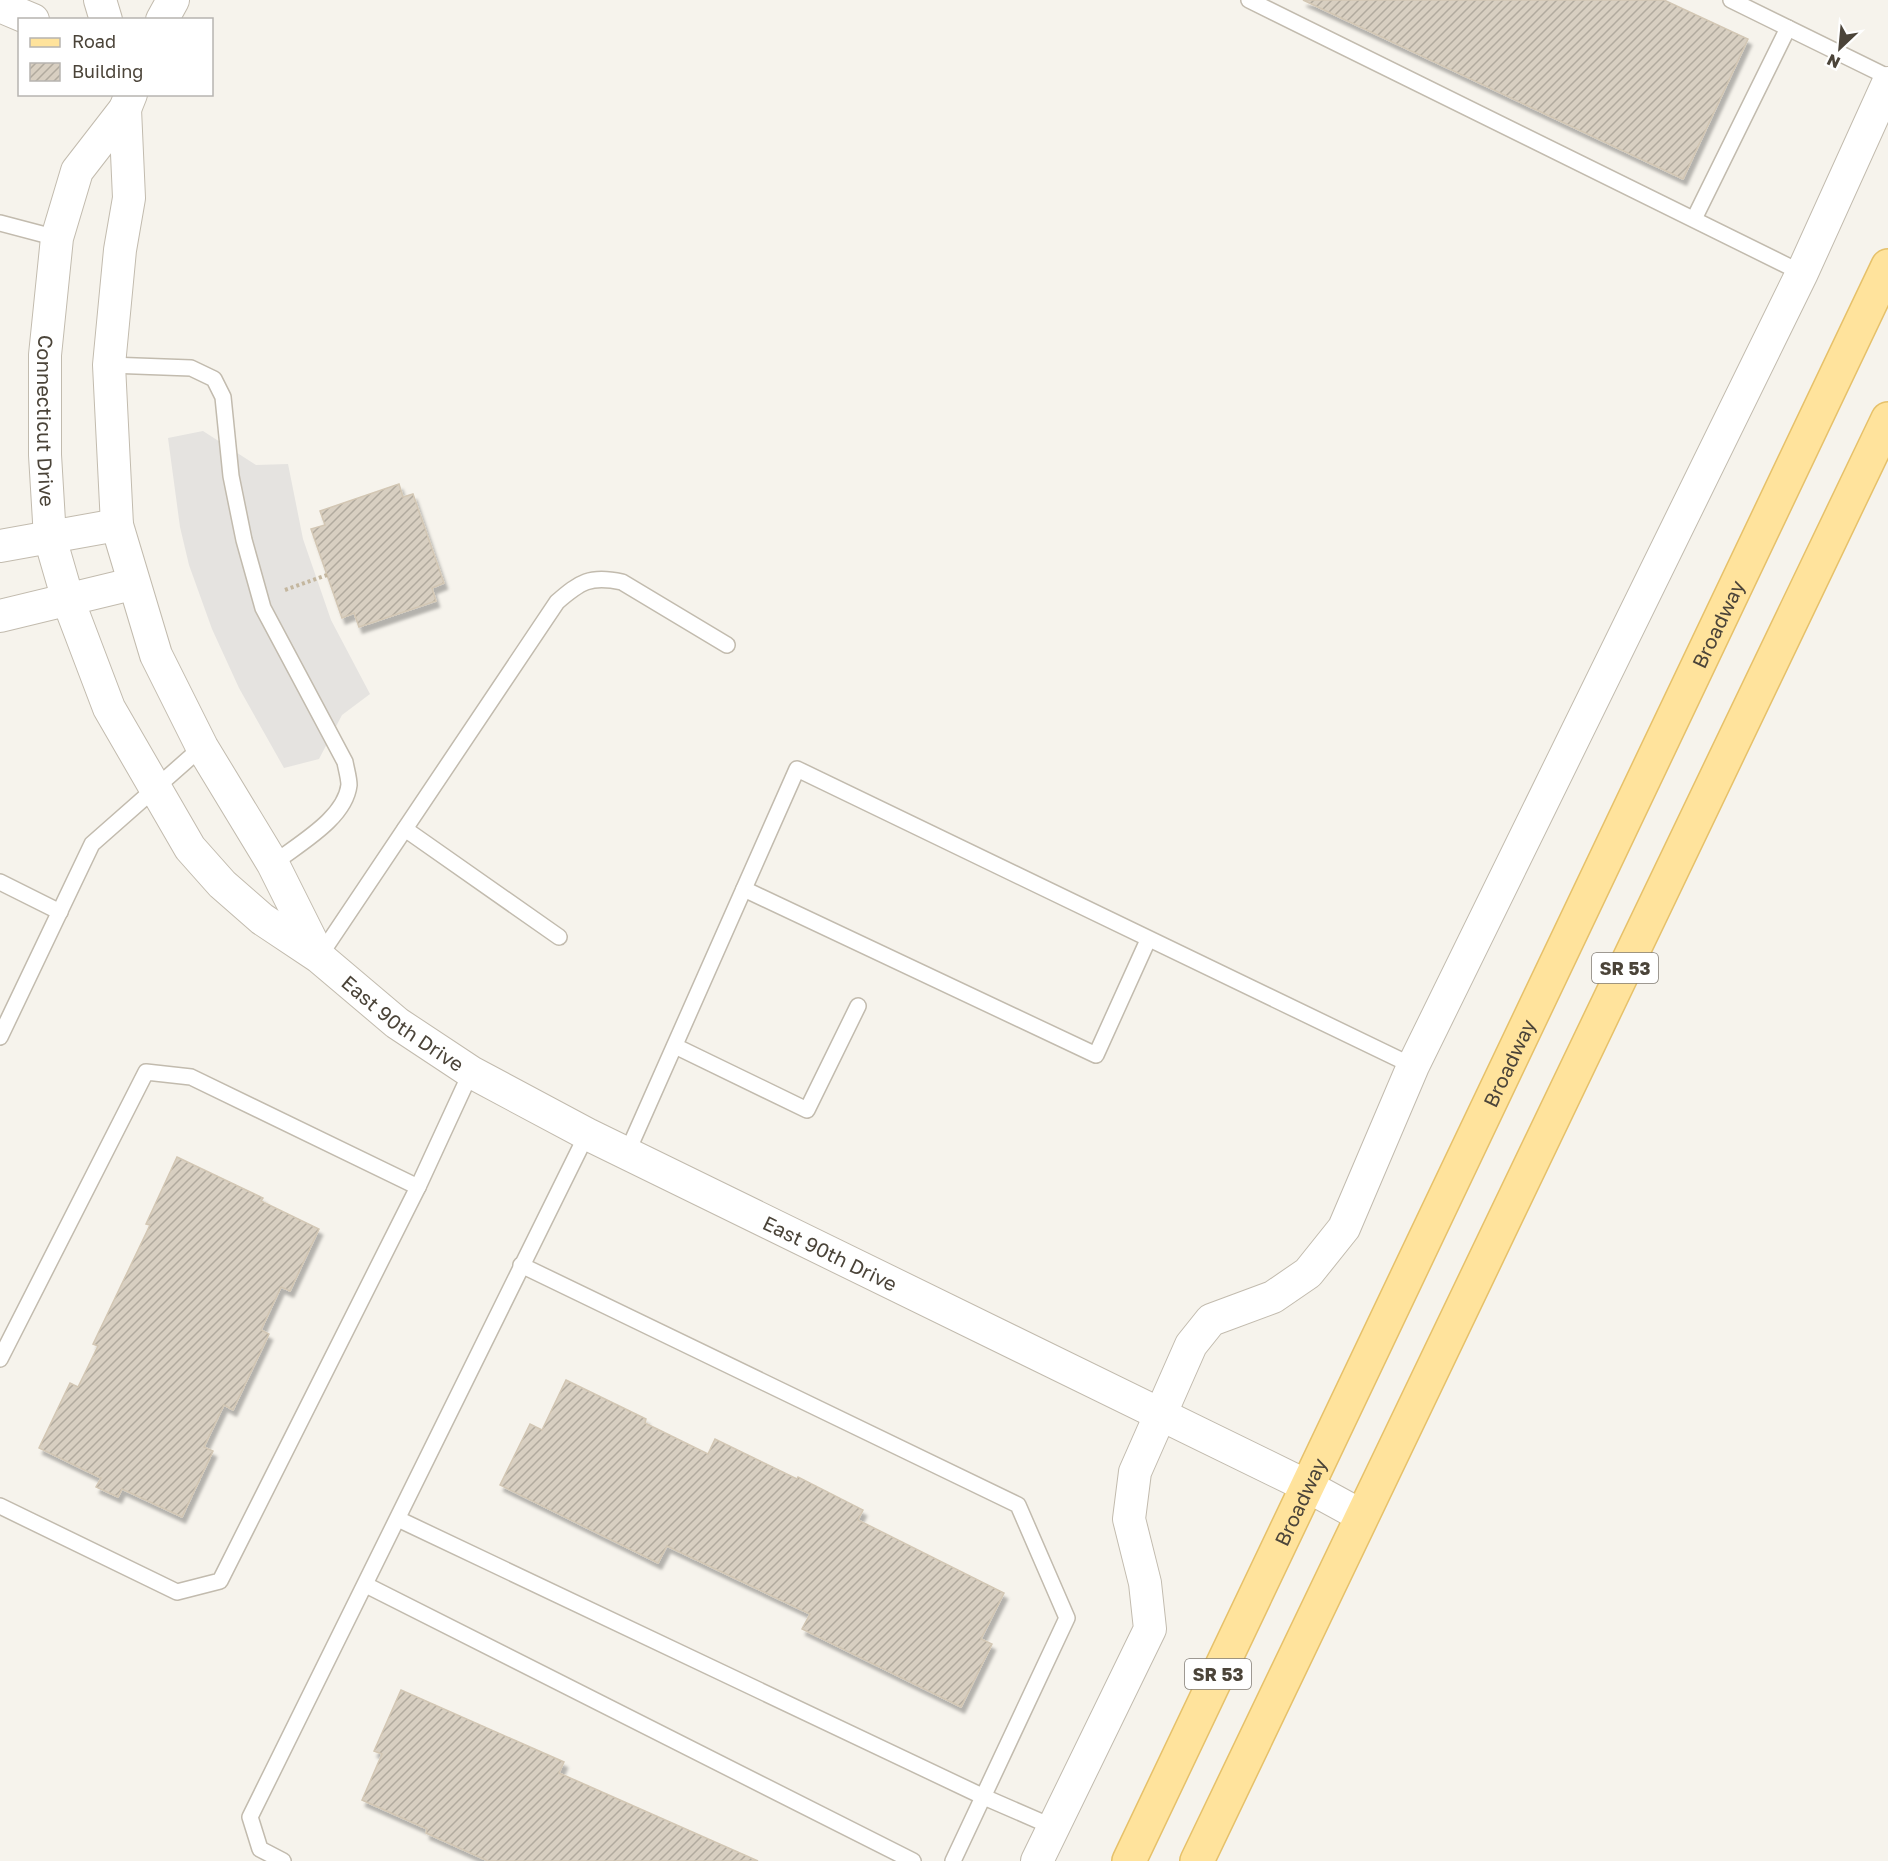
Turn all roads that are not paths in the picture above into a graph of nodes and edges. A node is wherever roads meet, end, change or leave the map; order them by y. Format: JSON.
{"nodes":[{"id":1,"x":100,"y":0,"type":"edge"},
{"id":2,"x":173,"y":0,"type":"edge"},
{"id":3,"x":1249,"y":0,"type":"edge"},
{"id":4,"x":1731,"y":0,"type":"edge"},
{"id":5,"x":0,"y":6,"type":"edge"},
{"id":6,"x":28,"y":18,"type":"edge"},
{"id":7,"x":105,"y":18,"type":"edge"},
{"id":8,"x":163,"y":18,"type":"edge"},
{"id":9,"x":1788,"y":28,"type":"junction"},
{"id":10,"x":1888,"y":77,"type":"edge"},
{"id":11,"x":1888,"y":84,"type":"edge"},
{"id":12,"x":128,"y":102,"type":"edge"},
{"id":13,"x":1694,"y":219,"type":"junction"},
{"id":14,"x":0,"y":223,"type":"edge"},
{"id":15,"x":57,"y":238,"type":"junction"},
{"id":16,"x":1888,"y":266,"type":"edge"},
{"id":17,"x":1802,"y":273,"type":"junction"},
{"id":18,"x":109,"y":366,"type":"junction"},
{"id":19,"x":1888,"y":419,"type":"edge"},
{"id":20,"x":117,"y":525,"type":"junction"},
{"id":21,"x":50,"y":538,"type":"junction"},
{"id":22,"x":0,"y":546,"type":"edge"},
{"id":23,"x":132,"y":584,"type":"junction"},
{"id":24,"x":68,"y":600,"type":"junction"},
{"id":25,"x":0,"y":616,"type":"edge"},
{"id":26,"x":727,"y":645,"type":"dead end"},
{"id":27,"x":202,"y":747,"type":"junction"},
{"id":28,"x":154,"y":789,"type":"junction"},
{"id":29,"x":405,"y":830,"type":"junction"},
{"id":30,"x":273,"y":864,"type":"junction"},
{"id":31,"x":0,"y":882,"type":"edge"},
{"id":32,"x":744,"y":889,"type":"junction"},
{"id":33,"x":60,"y":912,"type":"junction"},
{"id":34,"x":559,"y":937,"type":"dead end"},
{"id":35,"x":1148,"y":940,"type":"junction"},
{"id":36,"x":319,"y":957,"type":"junction"},
{"id":37,"x":858,"y":1006,"type":"dead end"},
{"id":38,"x":0,"y":1036,"type":"edge"},
{"id":39,"x":675,"y":1046,"type":"junction"},
{"id":40,"x":1413,"y":1066,"type":"junction"},
{"id":41,"x":471,"y":1072,"type":"junction"},
{"id":42,"x":587,"y":1134,"type":"junction"},
{"id":43,"x":627,"y":1153,"type":"junction"},
{"id":44,"x":418,"y":1187,"type":"junction"},
{"id":45,"x":521,"y":1265,"type":"junction"},
{"id":46,"x":0,"y":1359,"type":"edge"},
{"id":47,"x":1159,"y":1414,"type":"junction"},
{"id":48,"x":1307,"y":1486,"type":"junction"},
{"id":49,"x":0,"y":1506,"type":"edge"},
{"id":50,"x":1362,"y":1516,"type":"junction"},
{"id":51,"x":398,"y":1519,"type":"junction"},
{"id":52,"x":366,"y":1585,"type":"junction"},
{"id":53,"x":984,"y":1797,"type":"junction"},
{"id":54,"x":1053,"y":1827,"type":"junction"},
{"id":55,"x":283,"y":1861,"type":"edge"},
{"id":56,"x":913,"y":1861,"type":"edge"},
{"id":57,"x":953,"y":1861,"type":"edge"},
{"id":58,"x":1037,"y":1861,"type":"edge"},
{"id":59,"x":1129,"y":1861,"type":"edge"},
{"id":60,"x":1197,"y":1861,"type":"edge"}],
"edges":[{"from":1,"to":7,"type":"street"},
{"from":2,"to":8,"type":"street"},
{"from":3,"to":13,"type":"lane"},
{"from":4,"to":9,"type":"lane"},
{"from":5,"to":6,"type":"street"},
{"from":9,"to":10,"type":"lane"},
{"from":9,"to":13,"type":"lane"},
{"from":11,"to":17,"type":"street"},
{"from":12,"to":15,"type":"street","name":"Connecticut Drive"},
{"from":12,"to":18,"type":"street","name":"Connecticut Drive"},
{"from":13,"to":17,"type":"lane"},
{"from":14,"to":15,"type":"lane"},
{"from":15,"to":21,"type":"street","name":"Connecticut Drive"},
{"from":16,"to":48,"type":"main road","name":"Broadway","number":"SR 53"},
{"from":17,"to":40,"type":"street"},
{"from":18,"to":20,"type":"street","name":"Connecticut Drive"},
{"from":18,"to":30,"type":"lane"},
{"from":19,"to":50,"type":"main road","number":"SR 53"},
{"from":20,"to":21,"type":"street"},
{"from":20,"to":23,"type":"street","name":"East 90th Drive"},
{"from":21,"to":22,"type":"street"},
{"from":21,"to":24,"type":"street","name":"East 90th Drive"},
{"from":23,"to":24,"type":"street"},
{"from":23,"to":27,"type":"street","name":"East 90th Drive"},
{"from":24,"to":25,"type":"street"},
{"from":24,"to":28,"type":"street","name":"East 90th Drive"},
{"from":26,"to":29,"type":"lane"},
{"from":27,"to":28,"type":"lane"},
{"from":27,"to":30,"type":"street","name":"East 90th Drive"},
{"from":28,"to":33,"type":"lane"},
{"from":28,"to":36,"type":"street","name":"East 90th Drive"},
{"from":29,"to":34,"type":"lane"},
{"from":29,"to":36,"type":"lane"},
{"from":30,"to":36,"type":"street","name":"East 90th Drive"},
{"from":31,"to":33,"type":"lane"},
{"from":32,"to":35,"type":"lane"},
{"from":32,"to":35,"type":"lane"},
{"from":32,"to":39,"type":"lane"},
{"from":33,"to":38,"type":"lane"},
{"from":35,"to":40,"type":"lane"},
{"from":36,"to":41,"type":"street","name":"East 90th Drive"},
{"from":37,"to":39,"type":"lane"},
{"from":39,"to":43,"type":"lane"},
{"from":40,"to":47,"type":"street"},
{"from":41,"to":42,"type":"street","name":"East 90th Drive"},
{"from":41,"to":44,"type":"lane"},
{"from":42,"to":43,"type":"street","name":"East 90th Drive"},
{"from":42,"to":45,"type":"lane"},
{"from":43,"to":47,"type":"street","name":"East 90th Drive"},
{"from":44,"to":46,"type":"lane"},
{"from":44,"to":49,"type":"lane"},
{"from":45,"to":51,"type":"lane"},
{"from":45,"to":53,"type":"lane"},
{"from":47,"to":48,"type":"street","name":"East 90th Drive"},
{"from":47,"to":54,"type":"street"},
{"from":48,"to":50,"type":"street","name":"East 90th Drive"},
{"from":48,"to":59,"type":"main road","name":"Broadway","number":"SR 53"},
{"from":50,"to":60,"type":"main road","number":"SR 53"},
{"from":51,"to":52,"type":"lane"},
{"from":51,"to":53,"type":"lane"},
{"from":52,"to":55,"type":"lane"},
{"from":52,"to":56,"type":"lane"},
{"from":53,"to":54,"type":"lane"},
{"from":53,"to":57,"type":"lane"},
{"from":54,"to":58,"type":"street"}]}
